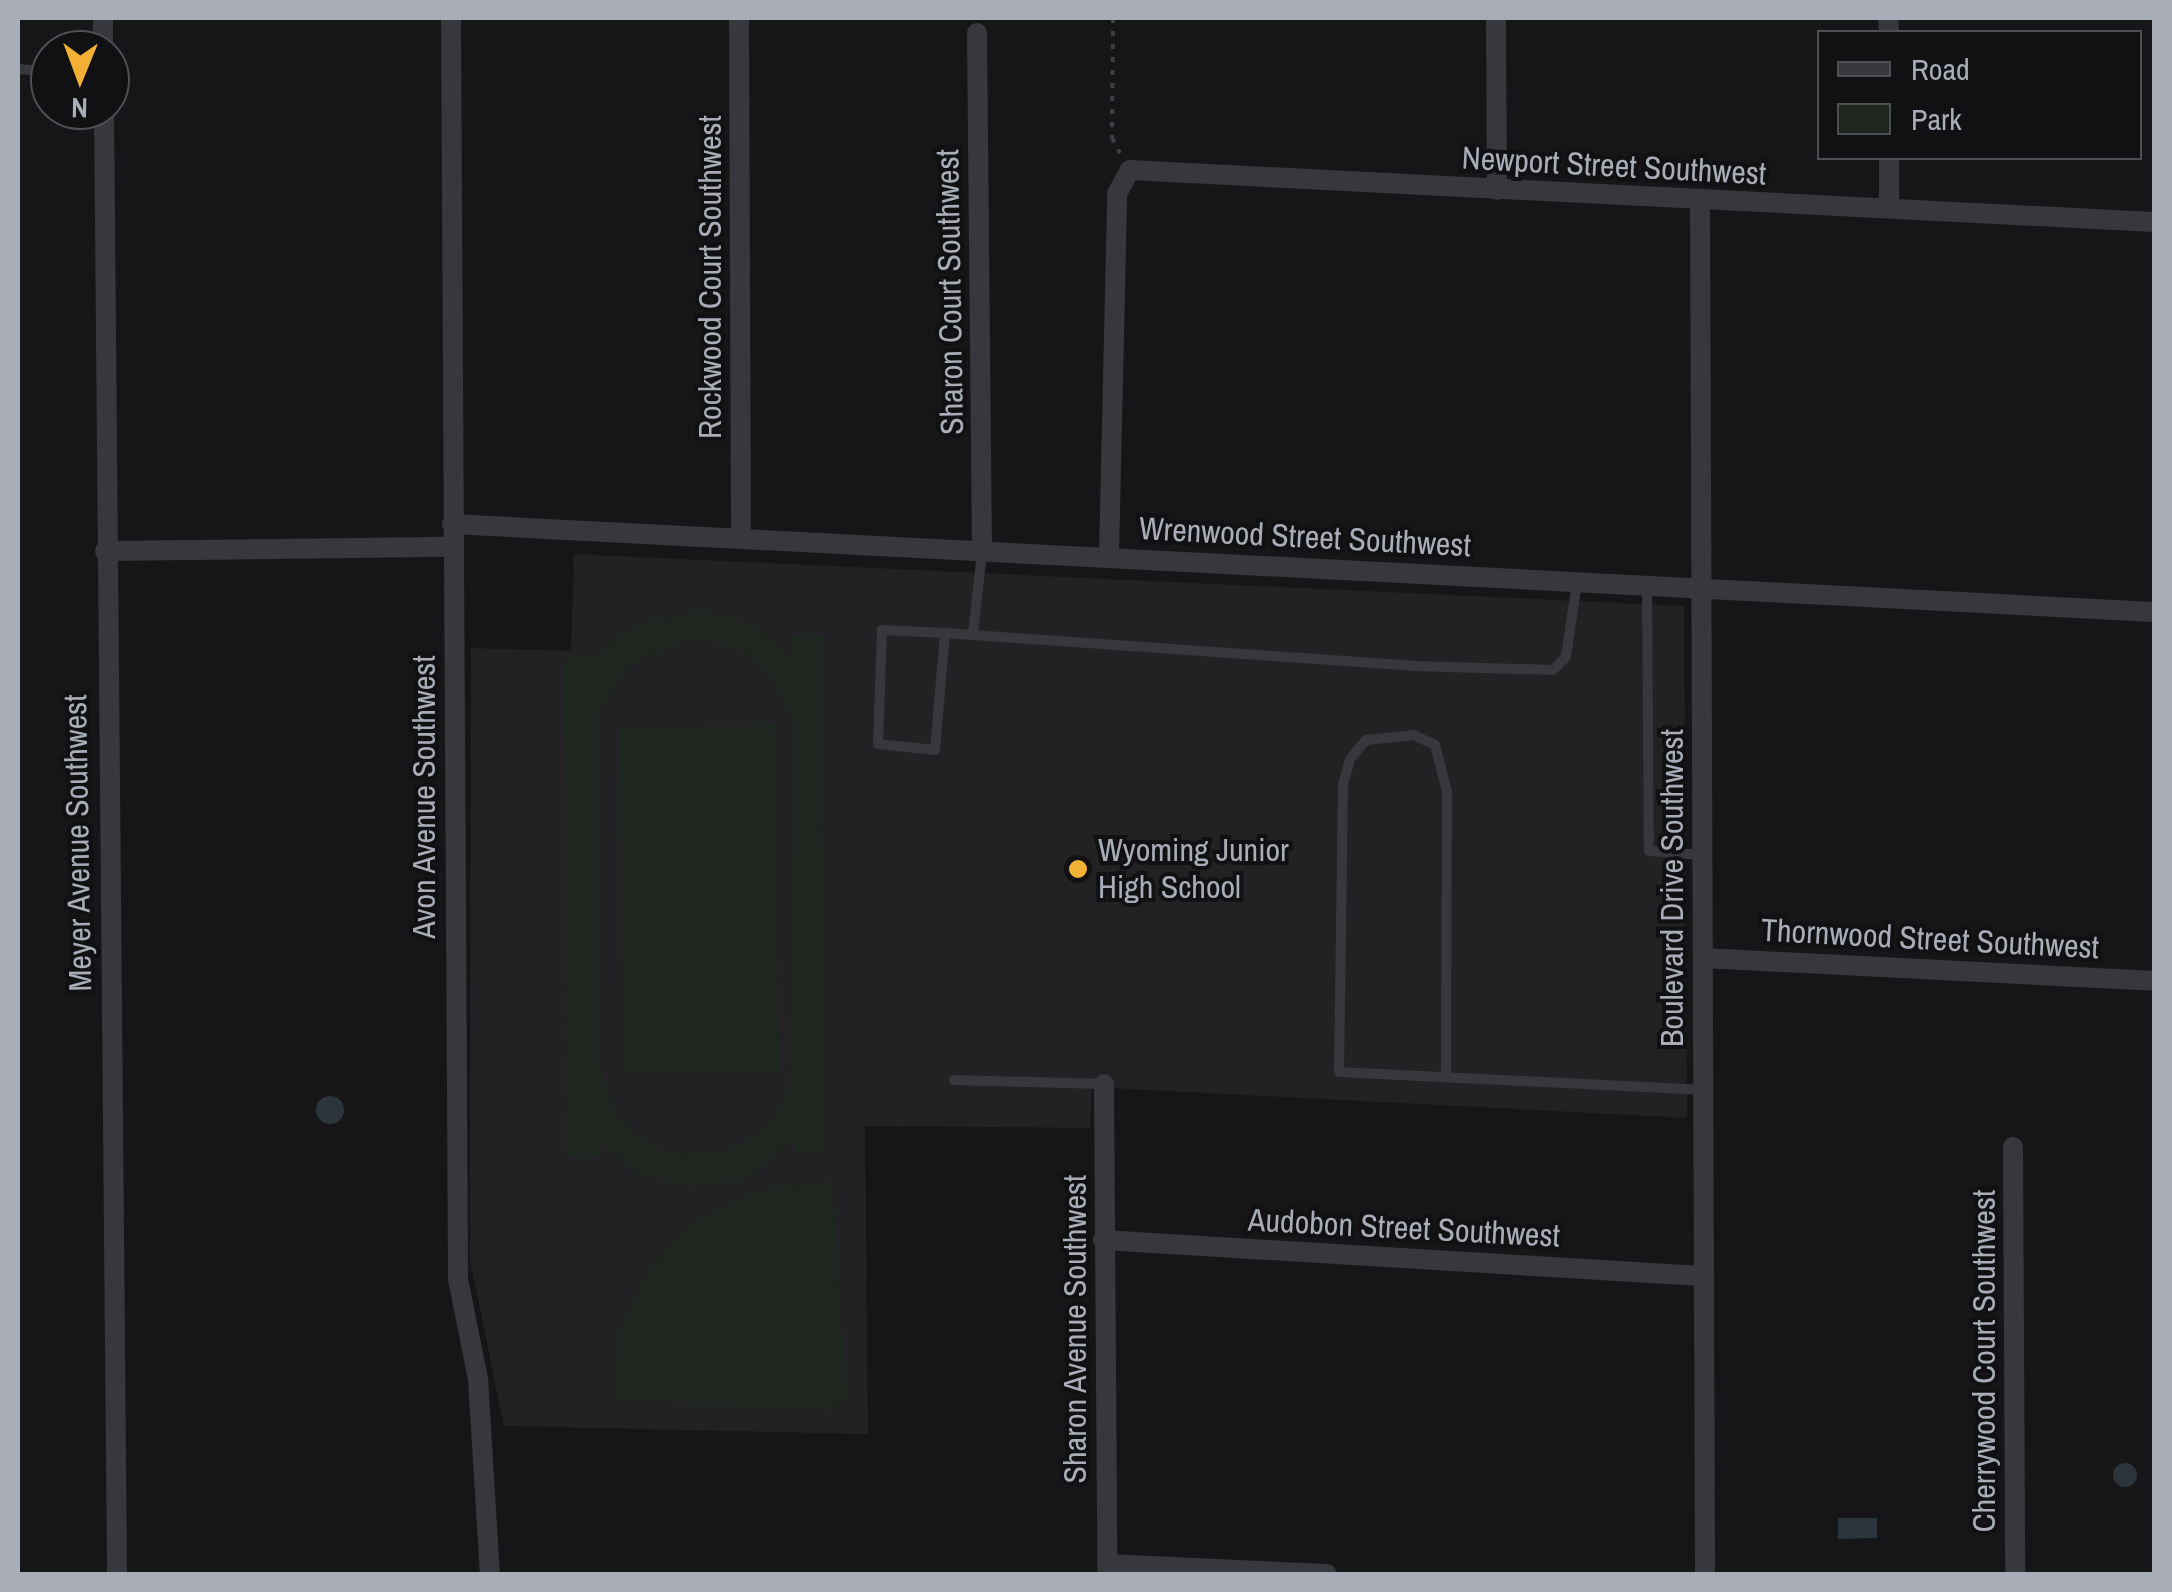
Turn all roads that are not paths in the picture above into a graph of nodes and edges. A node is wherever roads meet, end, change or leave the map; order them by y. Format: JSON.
{"nodes":[{"id":1,"x":451,"y":18,"type":"edge"},
{"id":2,"x":739,"y":18,"type":"edge"},
{"id":3,"x":1496,"y":18,"type":"edge"},
{"id":4,"x":978,"y":33,"type":"dead end"},
{"id":5,"x":104,"y":130,"type":"edge"},
{"id":6,"x":1889,"y":160,"type":"edge"},
{"id":7,"x":1497,"y":190,"type":"junction"},
{"id":8,"x":1700,"y":201,"type":"junction"},
{"id":9,"x":1889,"y":208,"type":"junction"},
{"id":10,"x":2154,"y":222,"type":"edge"},
{"id":11,"x":452,"y":524,"type":"junction"},
{"id":12,"x":741,"y":536,"type":"junction"},
{"id":13,"x":452,"y":547,"type":"junction"},
{"id":14,"x":982,"y":550,"type":"junction"},
{"id":15,"x":105,"y":551,"type":"junction"},
{"id":16,"x":1109,"y":556,"type":"junction"},
{"id":17,"x":1577,"y":582,"type":"junction"},
{"id":18,"x":1647,"y":586,"type":"junction"},
{"id":19,"x":1700,"y":589,"type":"junction"},
{"id":20,"x":2154,"y":612,"type":"edge"},
{"id":21,"x":945,"y":633,"type":"junction"},
{"id":22,"x":973,"y":635,"type":"junction"},
{"id":23,"x":1702,"y":855,"type":"junction"},
{"id":24,"x":1704,"y":958,"type":"junction"},
{"id":25,"x":2154,"y":981,"type":"edge"},
{"id":26,"x":1446,"y":1076,"type":"junction"},
{"id":27,"x":954,"y":1080,"type":"dead end"},
{"id":28,"x":1104,"y":1084,"type":"joint"},
{"id":29,"x":1702,"y":1090,"type":"junction"},
{"id":30,"x":2013,"y":1148,"type":"dead end"},
{"id":31,"x":1103,"y":1240,"type":"junction"},
{"id":32,"x":1701,"y":1276,"type":"junction"},
{"id":33,"x":1107,"y":1569,"type":"edge"},
{"id":34,"x":118,"y":1574,"type":"edge"},
{"id":35,"x":490,"y":1574,"type":"edge"},
{"id":36,"x":1327,"y":1574,"type":"edge"},
{"id":37,"x":1705,"y":1574,"type":"edge"},
{"id":38,"x":2015,"y":1574,"type":"edge"}],
"edges":[{"from":1,"to":11,"type":"street","name":"Avon Avenue Southwest"},
{"from":2,"to":12,"type":"street","name":"Rockwood Court Southwest"},
{"from":3,"to":7,"type":"street"},
{"from":4,"to":14,"type":"street","name":"Sharon Court Southwest"},
{"from":5,"to":15,"type":"street","name":"Meyer Avenue Southwest"},
{"from":6,"to":9,"type":"street"},
{"from":7,"to":8,"type":"street","name":"Newport Street Southwest"},
{"from":7,"to":16,"type":"street","name":"Newport Street Southwest"},
{"from":8,"to":9,"type":"street","name":"Newport Street Southwest"},
{"from":8,"to":19,"type":"street","name":"Boulevard Drive Southwest"},
{"from":9,"to":10,"type":"street","name":"Newport Street Southwest"},
{"from":11,"to":12,"type":"street","name":"Wrenwood Street Southwest"},
{"from":11,"to":13,"type":"street","name":"Avon Avenue Southwest"},
{"from":12,"to":14,"type":"street","name":"Wrenwood Street Southwest"},
{"from":13,"to":15,"type":"street"},
{"from":13,"to":35,"type":"street","name":"Avon Avenue Southwest"},
{"from":14,"to":16,"type":"street","name":"Wrenwood Street Southwest"},
{"from":14,"to":22,"type":"lane"},
{"from":15,"to":34,"type":"street","name":"Meyer Avenue Southwest"},
{"from":16,"to":17,"type":"street","name":"Wrenwood Street Southwest"},
{"from":17,"to":18,"type":"street","name":"Wrenwood Street Southwest"},
{"from":17,"to":22,"type":"lane"},
{"from":18,"to":19,"type":"street","name":"Wrenwood Street Southwest"},
{"from":18,"to":23,"type":"lane"},
{"from":19,"to":20,"type":"street","name":"Wrenwood Street Southwest"},
{"from":19,"to":23,"type":"street","name":"Boulevard Drive Southwest"},
{"from":21,"to":21,"type":"lane"},
{"from":21,"to":22,"type":"lane"},
{"from":23,"to":24,"type":"street","name":"Boulevard Drive Southwest"},
{"from":24,"to":25,"type":"street","name":"Thornwood Street Southwest"},
{"from":24,"to":29,"type":"street","name":"Boulevard Drive Southwest"},
{"from":26,"to":26,"type":"lane"},
{"from":26,"to":29,"type":"lane"},
{"from":27,"to":28,"type":"lane"},
{"from":28,"to":31,"type":"street","name":"Sharon Avenue Southwest"},
{"from":29,"to":32,"type":"street","name":"Boulevard Drive Southwest"},
{"from":30,"to":38,"type":"street","name":"Cherrywood Court Southwest"},
{"from":31,"to":32,"type":"street","name":"Audobon Street Southwest"},
{"from":31,"to":33,"type":"street","name":"Sharon Avenue Southwest"},
{"from":32,"to":37,"type":"street","name":"Boulevard Drive Southwest"},
{"from":33,"to":36,"type":"street"}]}
